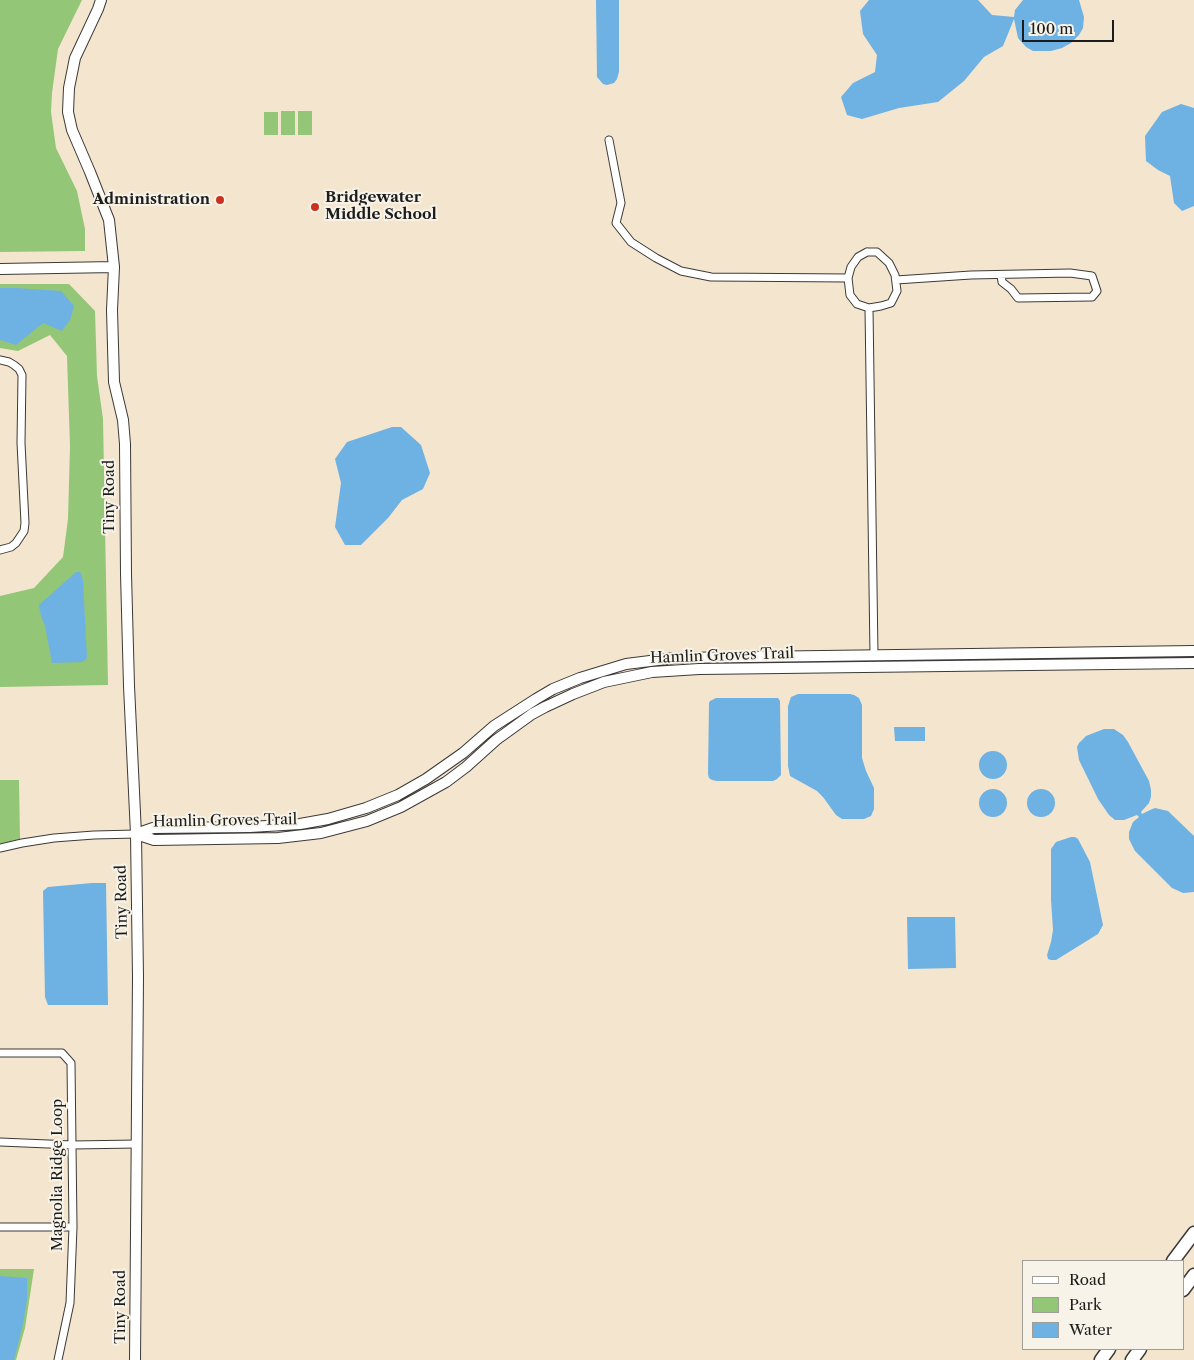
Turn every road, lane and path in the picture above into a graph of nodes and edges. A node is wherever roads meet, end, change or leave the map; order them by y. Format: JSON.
{"nodes":[{"id":1,"x":100,"y":0,"type":"edge"},
{"id":2,"x":609,"y":140,"type":"dead end"},
{"id":3,"x":114,"y":268,"type":"junction"},
{"id":4,"x":0,"y":269,"type":"edge"},
{"id":5,"x":1001,"y":275,"type":"junction"},
{"id":6,"x":848,"y":278,"type":"junction"},
{"id":7,"x":896,"y":280,"type":"junction"},
{"id":8,"x":869,"y":308,"type":"junction"},
{"id":9,"x":0,"y":360,"type":"edge"},
{"id":10,"x":0,"y":550,"type":"edge"},
{"id":11,"x":1194,"y":651,"type":"edge"},
{"id":12,"x":874,"y":655,"type":"junction"},
{"id":13,"x":674,"y":658,"type":"junction"},
{"id":14,"x":1194,"y":663,"type":"edge"},
{"id":15,"x":875,"y":667,"type":"junction"},
{"id":16,"x":674,"y":670,"type":"junction"},
{"id":17,"x":136,"y":834,"type":"junction"},
{"id":18,"x":0,"y":848,"type":"edge"},
{"id":19,"x":0,"y":1053,"type":"edge"},
{"id":20,"x":0,"y":1142,"type":"edge"},
{"id":21,"x":137,"y":1144,"type":"junction"},
{"id":22,"x":72,"y":1145,"type":"junction"},
{"id":23,"x":0,"y":1227,"type":"edge"},
{"id":24,"x":73,"y":1227,"type":"junction"},
{"id":25,"x":1194,"y":1233,"type":"edge"},
{"id":26,"x":1174,"y":1260,"type":"edge"},
{"id":27,"x":1194,"y":1275,"type":"edge"},
{"id":28,"x":1184,"y":1289,"type":"edge"},
{"id":29,"x":58,"y":1360,"type":"edge"},
{"id":30,"x":135,"y":1360,"type":"edge"}],
"edges":[{"from":1,"to":3,"type":"street","name":"Tiny Road"},
{"from":2,"to":6,"type":"street"},
{"from":3,"to":4,"type":"street"},
{"from":3,"to":17,"type":"street","name":"Tiny Road"},
{"from":5,"to":5,"type":"street"},
{"from":5,"to":7,"type":"street"},
{"from":6,"to":7,"type":"street"},
{"from":6,"to":8,"type":"street"},
{"from":7,"to":8,"type":"street"},
{"from":8,"to":12,"type":"street"},
{"from":9,"to":10,"type":"street"},
{"from":11,"to":12,"type":"street","name":"Hamlin Groves Trail"},
{"from":12,"to":13,"type":"street","name":"Hamlin Groves Trail"},
{"from":12,"to":15,"type":"street"},
{"from":13,"to":16,"type":"street"},
{"from":13,"to":17,"type":"street","name":"Hamlin Groves Trail"},
{"from":14,"to":15,"type":"street","name":"Hamlin Groves Trail"},
{"from":15,"to":16,"type":"street","name":"Hamlin Groves Trail"},
{"from":16,"to":17,"type":"street","name":"Hamlin Groves Trail"},
{"from":17,"to":18,"type":"street"},
{"from":17,"to":21,"type":"street","name":"Tiny Road"},
{"from":19,"to":22,"type":"street","name":"Magnolia Ridge Loop"},
{"from":20,"to":22,"type":"street"},
{"from":21,"to":22,"type":"street"},
{"from":21,"to":30,"type":"street","name":"Tiny Road"},
{"from":22,"to":24,"type":"street","name":"Magnolia Ridge Loop"},
{"from":23,"to":24,"type":"street"},
{"from":24,"to":29,"type":"street","name":"Magnolia Ridge Loop"},
{"from":25,"to":26,"type":"highway"},
{"from":27,"to":28,"type":"highway"}]}
